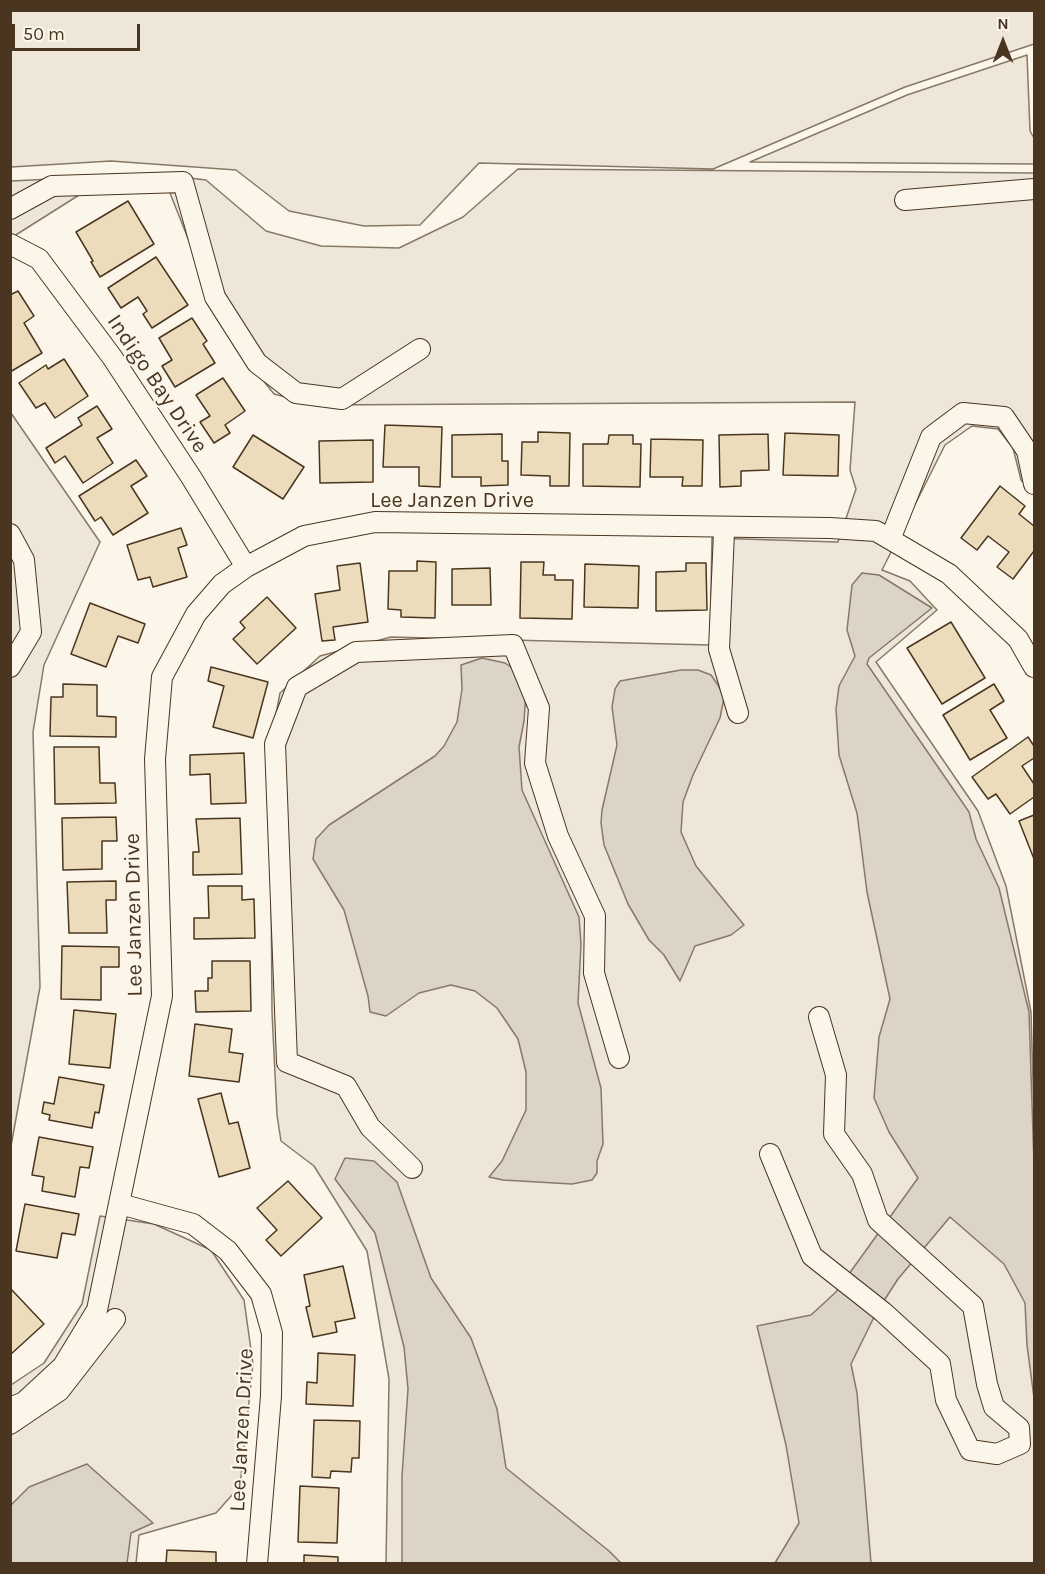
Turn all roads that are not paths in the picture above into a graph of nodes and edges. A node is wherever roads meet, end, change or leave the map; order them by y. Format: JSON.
{"nodes":[{"id":1,"x":1035,"y":189,"type":"edge"},
{"id":2,"x":905,"y":200,"type":"dead end"},
{"id":3,"x":10,"y":209,"type":"edge"},
{"id":4,"x":10,"y":244,"type":"edge"},
{"id":5,"x":420,"y":349,"type":"dead end"},
{"id":6,"x":1035,"y":484,"type":"edge"},
{"id":7,"x":724,"y":532,"type":"dead end"},
{"id":8,"x":892,"y":532,"type":"dead end"},
{"id":9,"x":10,"y":534,"type":"edge"},
{"id":10,"x":246,"y":567,"type":"junction"},
{"id":11,"x":10,"y":667,"type":"edge"},
{"id":12,"x":1035,"y":667,"type":"edge"},
{"id":13,"x":738,"y":713,"type":"dead end"},
{"id":14,"x":819,"y":1017,"type":"dead end"},
{"id":15,"x":619,"y":1058,"type":"dead end"},
{"id":16,"x":770,"y":1154,"type":"dead end"},
{"id":17,"x":412,"y":1168,"type":"dead end"},
{"id":18,"x":120,"y":1204,"type":"junction"},
{"id":19,"x":115,"y":1319,"type":"dead end"},
{"id":20,"x":10,"y":1408,"type":"edge"},
{"id":21,"x":10,"y":1425,"type":"edge"},
{"id":22,"x":257,"y":1563,"type":"edge"}],
"edges":[{"from":1,"to":2,"type":"street"},
{"from":3,"to":5,"type":"street"},
{"from":4,"to":10,"type":"street","name":"Indigo Bay Drive"},
{"from":6,"to":8,"type":"street"},
{"from":7,"to":13,"type":"street"},
{"from":9,"to":11,"type":"street"},
{"from":10,"to":12,"type":"street","name":"Lee Janzen Drive"},
{"from":10,"to":18,"type":"street","name":"Lee Janzen Drive"},
{"from":14,"to":16,"type":"street"},
{"from":15,"to":17,"type":"street"},
{"from":18,"to":20,"type":"street","name":"Lee Janzen Drive"},
{"from":18,"to":22,"type":"street","name":"Lee Janzen Drive"},
{"from":19,"to":21,"type":"street"}]}
